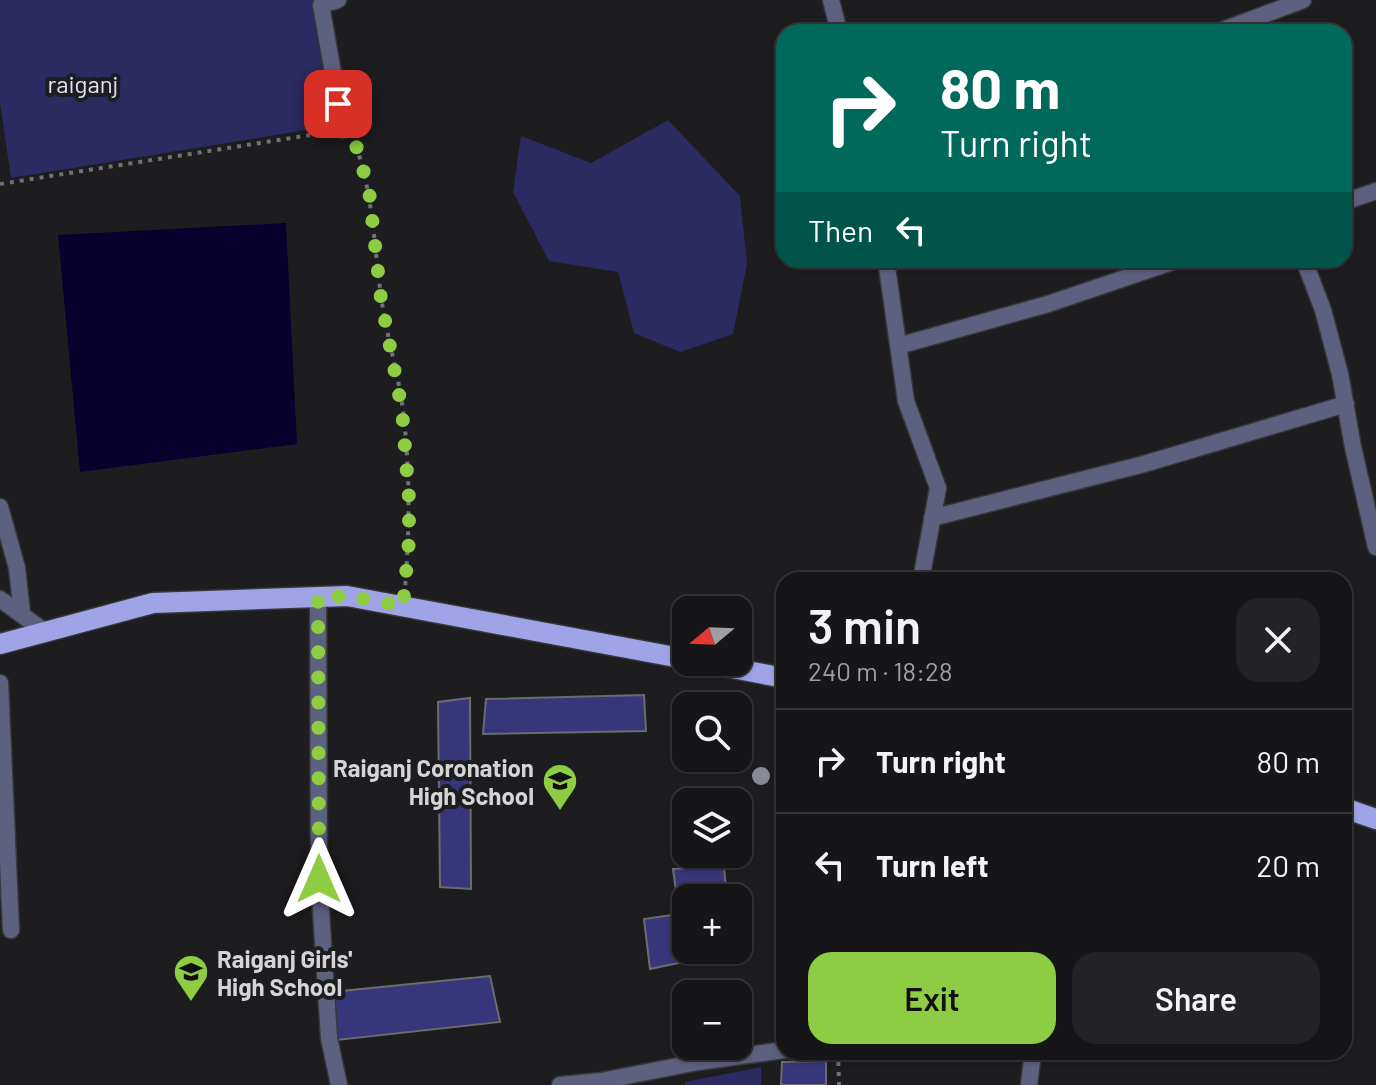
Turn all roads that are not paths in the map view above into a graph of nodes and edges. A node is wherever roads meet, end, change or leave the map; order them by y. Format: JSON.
{"nodes":[{"id":1,"x":338,"y":0,"type":"edge"},
{"id":2,"x":831,"y":0,"type":"edge"},
{"id":3,"x":1303,"y":0,"type":"edge"},
{"id":4,"x":321,"y":2,"type":"edge"},
{"id":5,"x":837,"y":24,"type":"edge"},
{"id":6,"x":1239,"y":24,"type":"edge"},
{"id":7,"x":343,"y":130,"type":"road end"},
{"id":8,"x":1376,"y":191,"type":"edge"},
{"id":9,"x":1352,"y":199,"type":"edge"},
{"id":10,"x":887,"y":268,"type":"edge"},
{"id":11,"x":1154,"y":268,"type":"edge"},
{"id":12,"x":1307,"y":268,"type":"edge"},
{"id":13,"x":898,"y":346,"type":"junction"},
{"id":14,"x":1346,"y":404,"type":"junction"},
{"id":15,"x":0,"y":507,"type":"edge"},
{"id":16,"x":932,"y":518,"type":"junction"},
{"id":17,"x":1376,"y":547,"type":"edge"},
{"id":18,"x":922,"y":572,"type":"edge"},
{"id":19,"x":318,"y":597,"type":"junction"},
{"id":20,"x":0,"y":599,"type":"edge"},
{"id":21,"x":22,"y":613,"type":"junction"},
{"id":22,"x":44,"y":631,"type":"junction"},
{"id":23,"x":0,"y":644,"type":"edge"},
{"id":24,"x":672,"y":656,"type":"edge"},
{"id":25,"x":752,"y":672,"type":"edge"},
{"id":26,"x":776,"y":676,"type":"edge"},
{"id":27,"x":0,"y":683,"type":"edge"},
{"id":28,"x":1352,"y":810,"type":"edge"},
{"id":29,"x":1376,"y":817,"type":"edge"},
{"id":30,"x":11,"y":930,"type":"dead end"},
{"id":31,"x":776,"y":1051,"type":"edge"},
{"id":32,"x":1032,"y":1060,"type":"edge"},
{"id":33,"x":339,"y":1085,"type":"edge"},
{"id":34,"x":560,"y":1085,"type":"edge"},
{"id":35,"x":1029,"y":1085,"type":"edge"}],
"edges":[{"from":1,"to":4,"type":"street"},
{"from":2,"to":5,"type":"street"},
{"from":3,"to":6,"type":"street"},
{"from":4,"to":7,"type":"street"},
{"from":8,"to":9,"type":"street"},
{"from":10,"to":13,"type":"street"},
{"from":11,"to":13,"type":"street"},
{"from":12,"to":14,"type":"street"},
{"from":13,"to":16,"type":"street"},
{"from":14,"to":16,"type":"street"},
{"from":14,"to":17,"type":"street"},
{"from":15,"to":21,"type":"street"},
{"from":16,"to":18,"type":"street"},
{"from":19,"to":22,"type":"main road"},
{"from":19,"to":24,"type":"main road"},
{"from":19,"to":33,"type":"street"},
{"from":20,"to":21,"type":"street"},
{"from":21,"to":22,"type":"street"},
{"from":22,"to":23,"type":"main road"},
{"from":25,"to":26,"type":"main road"},
{"from":27,"to":30,"type":"street"},
{"from":28,"to":29,"type":"main road"},
{"from":31,"to":34,"type":"street"},
{"from":32,"to":35,"type":"street"}]}
